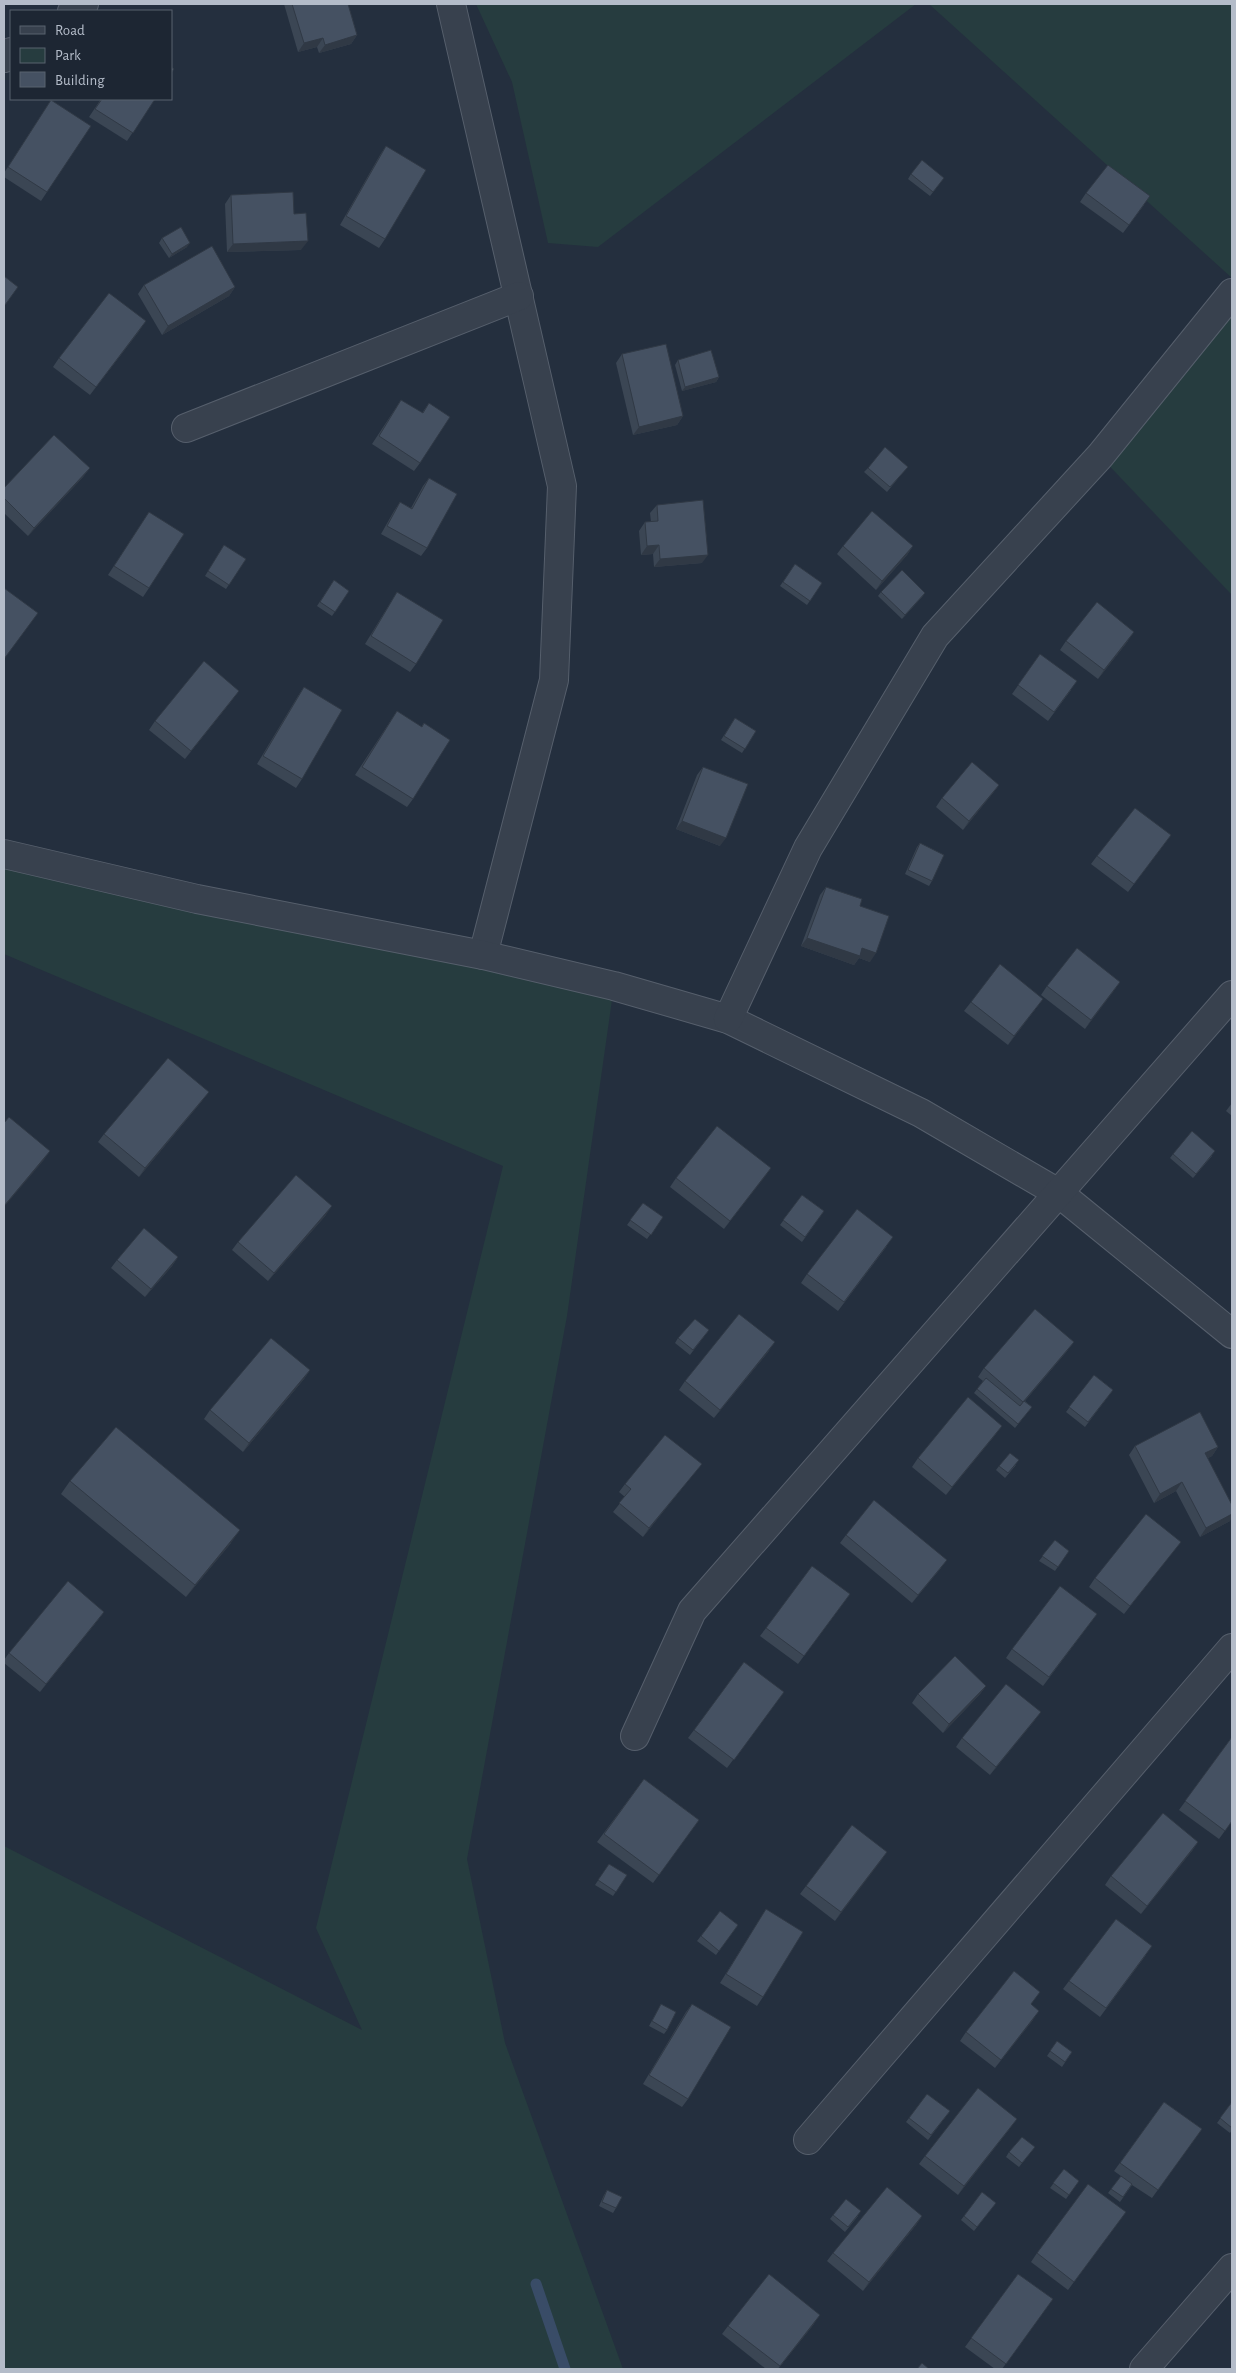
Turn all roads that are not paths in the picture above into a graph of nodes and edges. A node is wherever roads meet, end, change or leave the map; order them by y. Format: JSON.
{"nodes":[{"id":1,"x":451,"y":4,"type":"edge"},
{"id":2,"x":1232,"y":292,"type":"edge"},
{"id":3,"x":520,"y":296,"type":"junction"},
{"id":4,"x":186,"y":428,"type":"dead end"},
{"id":5,"x":4,"y":854,"type":"edge"},
{"id":6,"x":483,"y":955,"type":"junction"},
{"id":7,"x":1232,"y":995,"type":"edge"},
{"id":8,"x":728,"y":1019,"type":"junction"},
{"id":9,"x":1060,"y":1194,"type":"junction"},
{"id":10,"x":1232,"y":1334,"type":"edge"},
{"id":11,"x":1232,"y":1648,"type":"edge"},
{"id":12,"x":635,"y":1736,"type":"dead end"},
{"id":13,"x":808,"y":2140,"type":"dead end"},
{"id":14,"x":1232,"y":2268,"type":"edge"},
{"id":15,"x":1144,"y":2369,"type":"edge"}],
"edges":[{"from":1,"to":3,"type":"street"},
{"from":2,"to":8,"type":"street"},
{"from":3,"to":4,"type":"street"},
{"from":3,"to":6,"type":"street"},
{"from":5,"to":6,"type":"street"},
{"from":6,"to":8,"type":"street"},
{"from":7,"to":9,"type":"street"},
{"from":8,"to":9,"type":"street"},
{"from":9,"to":10,"type":"street"},
{"from":9,"to":12,"type":"street"},
{"from":11,"to":13,"type":"street"},
{"from":14,"to":15,"type":"street"}]}
